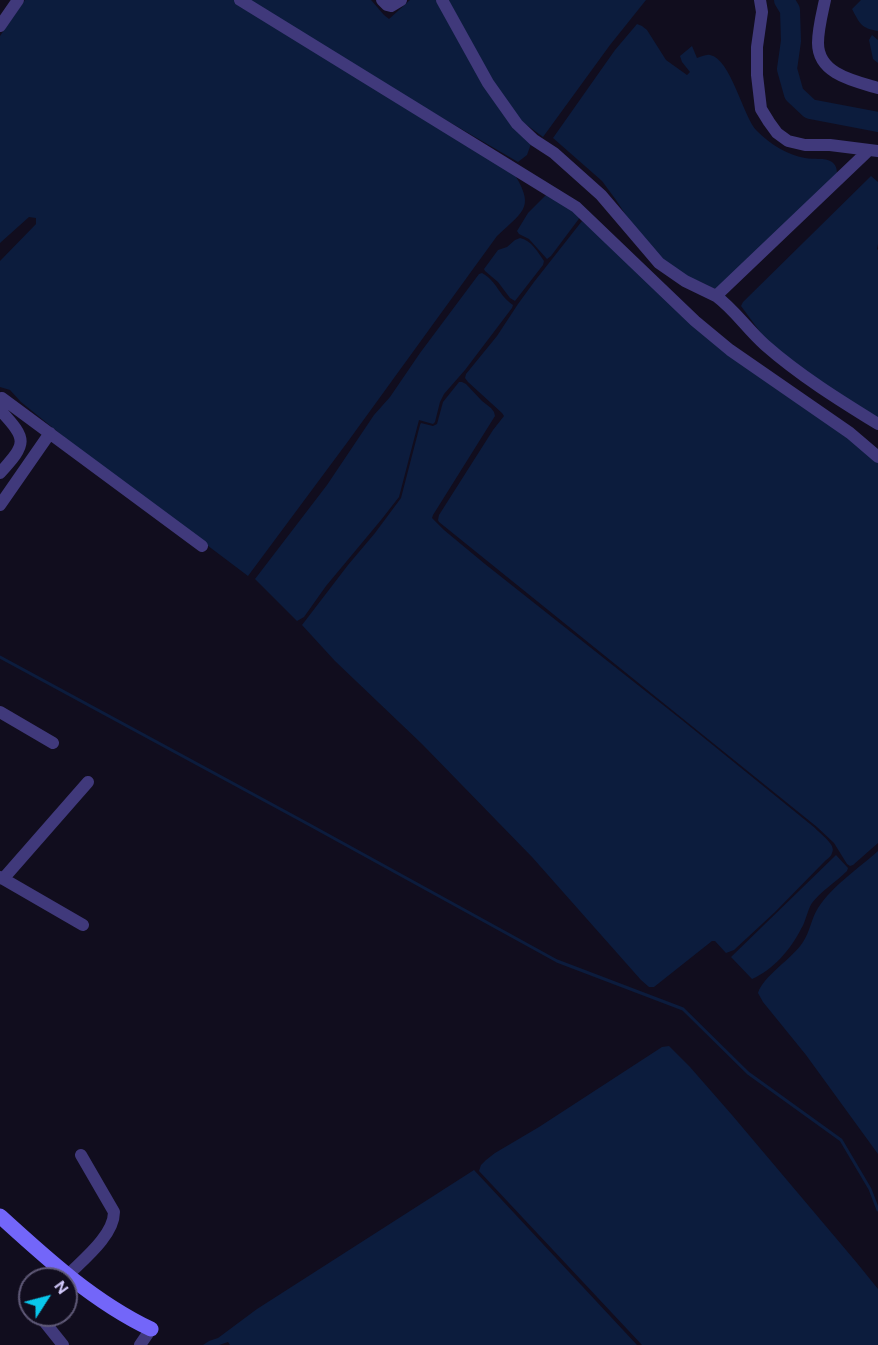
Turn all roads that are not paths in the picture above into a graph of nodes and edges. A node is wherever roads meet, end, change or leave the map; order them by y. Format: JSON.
{"nodes":[{"id":1,"x":18,"y":0,"type":"edge"},
{"id":2,"x":240,"y":0,"type":"edge"},
{"id":3,"x":382,"y":0,"type":"edge"},
{"id":4,"x":401,"y":0,"type":"edge"},
{"id":5,"x":442,"y":0,"type":"edge"},
{"id":6,"x":760,"y":0,"type":"edge"},
{"id":7,"x":825,"y":0,"type":"edge"},
{"id":8,"x":0,"y":26,"type":"edge"},
{"id":9,"x":878,"y":88,"type":"edge"},
{"id":10,"x":873,"y":151,"type":"edge"},
{"id":11,"x":716,"y":296,"type":"junction"},
{"id":12,"x":1,"y":401,"type":"edge"},
{"id":13,"x":878,"y":424,"type":"edge"},
{"id":14,"x":50,"y":433,"type":"junction"},
{"id":15,"x":878,"y":457,"type":"edge"},
{"id":16,"x":0,"y":473,"type":"edge"},
{"id":17,"x":0,"y":505,"type":"edge"},
{"id":18,"x":202,"y":546,"type":"dead end"},
{"id":19,"x":0,"y":712,"type":"edge"},
{"id":20,"x":53,"y":743,"type":"dead end"},
{"id":21,"x":88,"y":782,"type":"dead end"},
{"id":22,"x":2,"y":878,"type":"edge"},
{"id":23,"x":83,"y":925,"type":"dead end"},
{"id":24,"x":81,"y":1155,"type":"dead end"},
{"id":25,"x":0,"y":1216,"type":"edge"},
{"id":26,"x":59,"y":1267,"type":"edge"},
{"id":27,"x":76,"y":1267,"type":"edge"},
{"id":28,"x":78,"y":1282,"type":"edge"},
{"id":29,"x":49,"y":1327,"type":"edge"},
{"id":30,"x":151,"y":1329,"type":"joint"},
{"id":31,"x":63,"y":1345,"type":"edge"},
{"id":32,"x":140,"y":1345,"type":"edge"}],
"edges":[{"from":1,"to":8,"type":"street"},
{"from":2,"to":15,"type":"street"},
{"from":3,"to":4,"type":"street"},
{"from":5,"to":11,"type":"street"},
{"from":6,"to":10,"type":"street"},
{"from":7,"to":9,"type":"street"},
{"from":10,"to":11,"type":"street"},
{"from":11,"to":13,"type":"street"},
{"from":12,"to":14,"type":"street"},
{"from":12,"to":16,"type":"street"},
{"from":14,"to":17,"type":"street"},
{"from":14,"to":18,"type":"street"},
{"from":19,"to":20,"type":"street"},
{"from":21,"to":22,"type":"street"},
{"from":22,"to":23,"type":"street"},
{"from":24,"to":27,"type":"street"},
{"from":25,"to":26,"type":"main road"},
{"from":28,"to":30,"type":"main road"},
{"from":29,"to":31,"type":"street"},
{"from":30,"to":32,"type":"street"}]}
